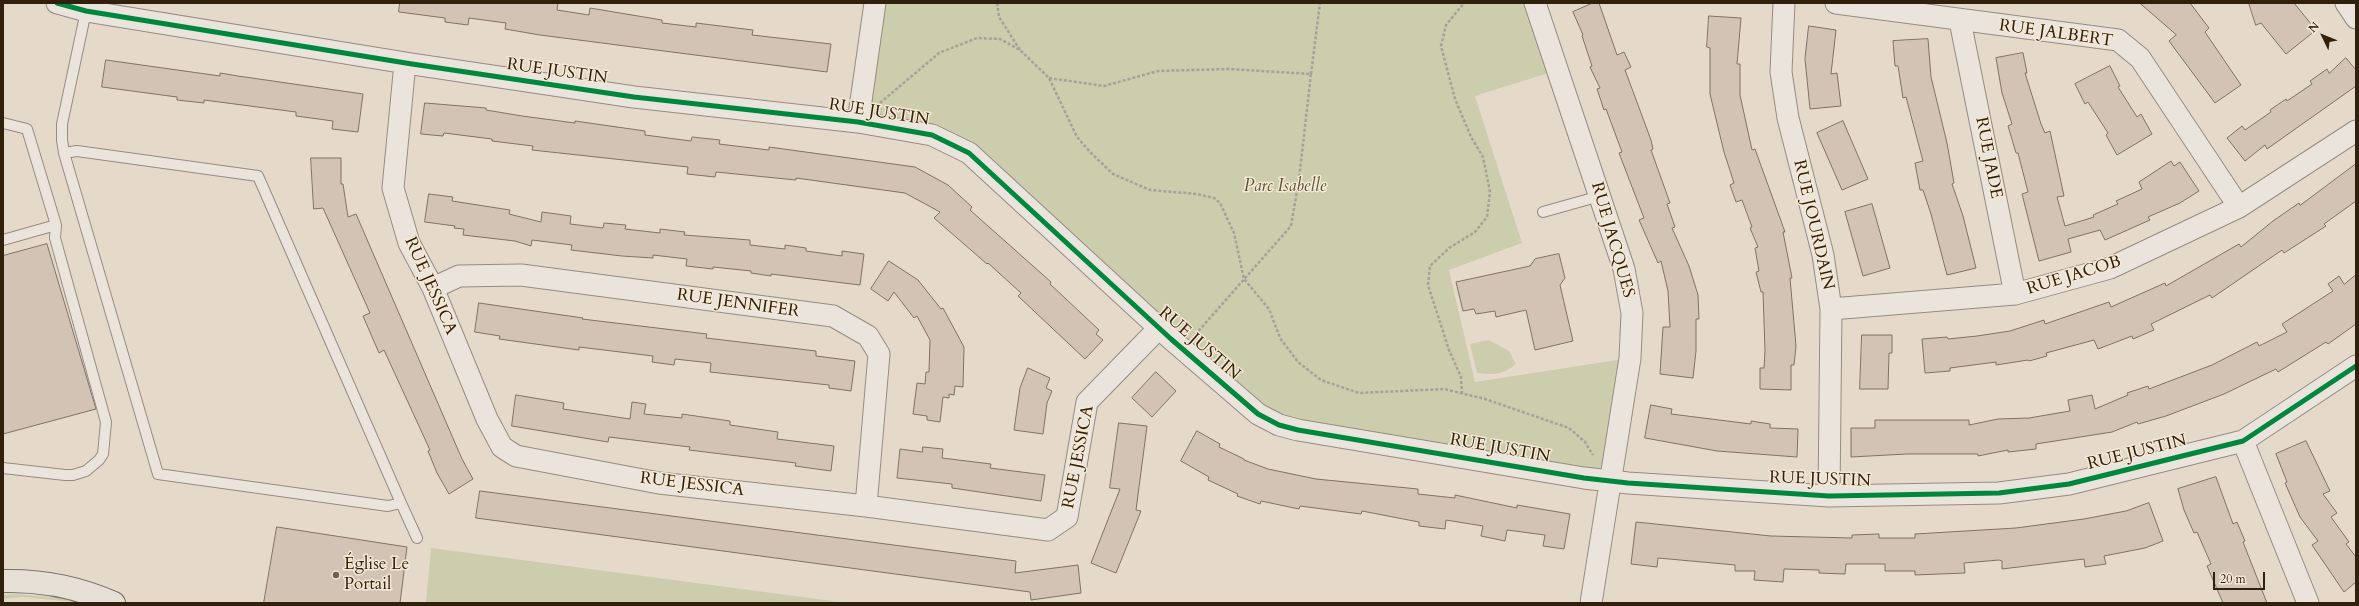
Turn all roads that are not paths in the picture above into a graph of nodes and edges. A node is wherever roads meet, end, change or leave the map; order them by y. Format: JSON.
{"nodes":[{"id":1,"x":57,"y":3,"type":"edge"},
{"id":2,"x":875,"y":3,"type":"edge"},
{"id":3,"x":1535,"y":3,"type":"edge"},
{"id":4,"x":1784,"y":3,"type":"edge"},
{"id":5,"x":1836,"y":3,"type":"edge"},
{"id":6,"x":2346,"y":3,"type":"edge"},
{"id":7,"x":86,"y":11,"type":"junction"},
{"id":8,"x":2356,"y":18,"type":"edge"},
{"id":9,"x":1960,"y":21,"type":"junction"},
{"id":10,"x":405,"y":63,"type":"junction"},
{"id":11,"x":858,"y":122,"type":"junction"},
{"id":12,"x":3,"y":123,"type":"edge"},
{"id":13,"x":2356,"y":131,"type":"edge"},
{"id":14,"x":64,"y":153,"type":"junction"},
{"id":15,"x":1600,"y":196,"type":"junction"},
{"id":16,"x":2239,"y":207,"type":"junction"},
{"id":17,"x":1543,"y":212,"type":"dead end"},
{"id":18,"x":56,"y":225,"type":"junction"},
{"id":19,"x":3,"y":240,"type":"edge"},
{"id":20,"x":433,"y":288,"type":"junction"},
{"id":21,"x":2015,"y":294,"type":"junction"},
{"id":22,"x":1831,"y":309,"type":"junction"},
{"id":23,"x":1159,"y":328,"type":"junction"},
{"id":24,"x":2356,"y":366,"type":"edge"},
{"id":25,"x":2243,"y":441,"type":"junction"},
{"id":26,"x":3,"y":468,"type":"edge"},
{"id":27,"x":1610,"y":481,"type":"junction"},
{"id":28,"x":1829,"y":496,"type":"junction"},
{"id":29,"x":401,"y":503,"type":"junction"},
{"id":30,"x":866,"y":506,"type":"junction"},
{"id":31,"x":417,"y":538,"type":"dead end"},
{"id":32,"x":3,"y":581,"type":"edge"},
{"id":33,"x":114,"y":603,"type":"edge"},
{"id":34,"x":1591,"y":603,"type":"edge"},
{"id":35,"x":2308,"y":603,"type":"edge"}],
"edges":[{"from":1,"to":7,"type":"street","name":"RUE JUSTIN"},
{"from":2,"to":11,"type":"street"},
{"from":3,"to":15,"type":"street","name":"RUE JACQUES"},
{"from":4,"to":22,"type":"street","name":"RUE JOURDAIN"},
{"from":5,"to":9,"type":"street","name":"RUE JALBERT"},
{"from":6,"to":8,"type":"street"},
{"from":7,"to":10,"type":"street","name":"RUE JUSTIN"},
{"from":7,"to":14,"type":"lane"},
{"from":9,"to":16,"type":"street","name":"RUE JALBERT"},
{"from":9,"to":21,"type":"street","name":"RUE JADE"},
{"from":10,"to":11,"type":"street","name":"RUE JUSTIN"},
{"from":10,"to":20,"type":"street","name":"RUE JESSICA"},
{"from":11,"to":23,"type":"street","name":"RUE JUSTIN"},
{"from":12,"to":18,"type":"lane"},
{"from":13,"to":16,"type":"street","name":"RUE JACOB"},
{"from":14,"to":29,"type":"lane"},
{"from":14,"to":29,"type":"lane"},
{"from":15,"to":17,"type":"lane"},
{"from":15,"to":27,"type":"street","name":"RUE JACQUES"},
{"from":16,"to":21,"type":"street","name":"RUE JACOB"},
{"from":18,"to":19,"type":"lane"},
{"from":18,"to":26,"type":"lane"},
{"from":20,"to":30,"type":"street","name":"RUE JESSICA"},
{"from":20,"to":30,"type":"street","name":"RUE JENNIFER"},
{"from":21,"to":22,"type":"street","name":"RUE JACOB"},
{"from":22,"to":28,"type":"street","name":"RUE JOURDAIN"},
{"from":23,"to":27,"type":"street","name":"RUE JUSTIN"},
{"from":23,"to":30,"type":"street","name":"RUE JESSICA"},
{"from":24,"to":25,"type":"street","name":"RUE JUSTIN"},
{"from":25,"to":28,"type":"street","name":"RUE JUSTIN"},
{"from":25,"to":35,"type":"street"},
{"from":27,"to":28,"type":"street","name":"RUE JUSTIN"},
{"from":27,"to":34,"type":"street","name":"RUE JACQUES"},
{"from":29,"to":31,"type":"lane"},
{"from":32,"to":33,"type":"main road"}]}
